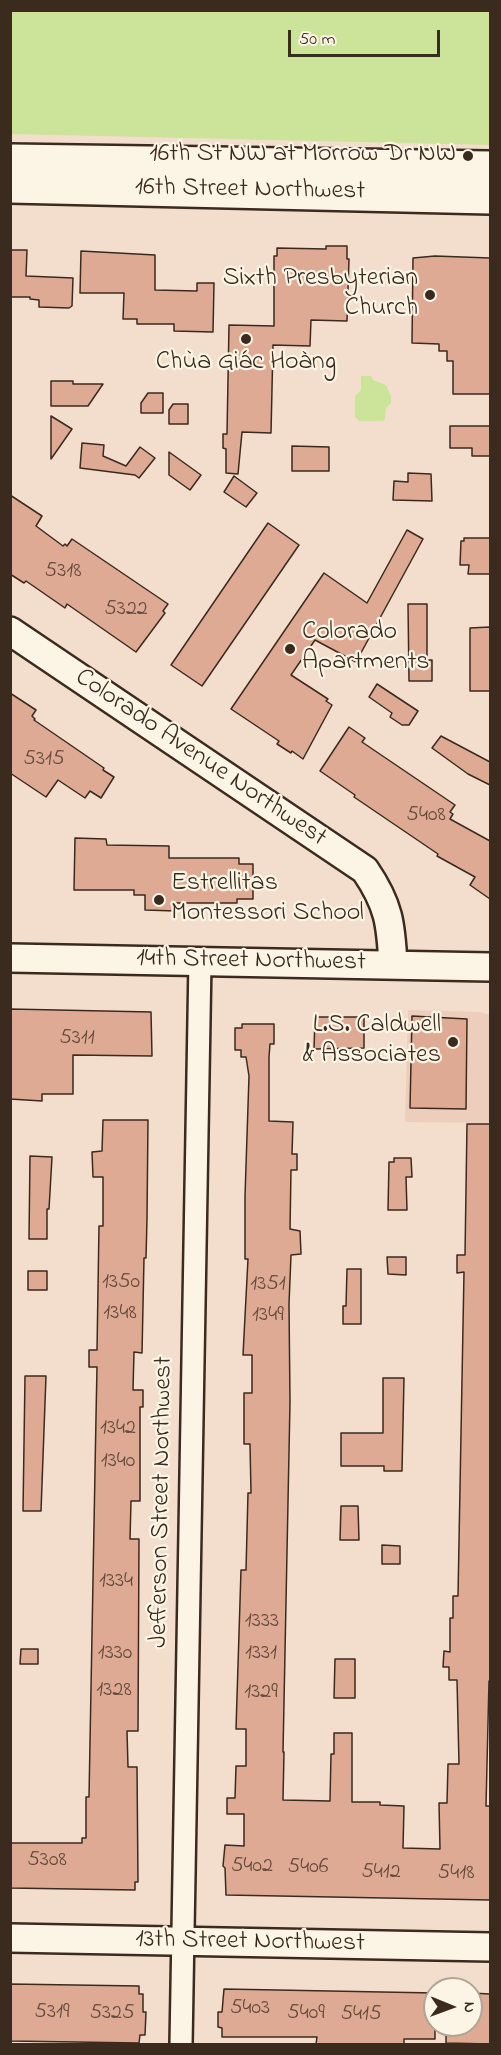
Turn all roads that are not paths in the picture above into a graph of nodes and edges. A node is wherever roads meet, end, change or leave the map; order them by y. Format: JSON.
{"nodes":[{"id":1,"x":10,"y":161,"type":"edge"},
{"id":2,"x":490,"y":168,"type":"edge"},
{"id":3,"x":10,"y":186,"type":"edge"},
{"id":4,"x":490,"y":196,"type":"edge"},
{"id":5,"x":10,"y":631,"type":"edge"},
{"id":6,"x":10,"y":958,"type":"edge"},
{"id":7,"x":200,"y":961,"type":"junction"},
{"id":8,"x":393,"y":965,"type":"junction"},
{"id":9,"x":490,"y":967,"type":"edge"},
{"id":10,"x":10,"y":1938,"type":"edge"},
{"id":11,"x":183,"y":1942,"type":"junction"},
{"id":12,"x":490,"y":1947,"type":"edge"},
{"id":13,"x":181,"y":2044,"type":"edge"}],
"edges":[{"from":1,"to":2,"type":"main road","name":"16th Street Northwest"},
{"from":3,"to":4,"type":"main road","name":"16th Street Northwest"},
{"from":5,"to":8,"type":"street","name":"Colorado Avenue Northwest"},
{"from":6,"to":7,"type":"street","name":"14th Street Northwest"},
{"from":7,"to":8,"type":"street","name":"14th Street Northwest"},
{"from":7,"to":11,"type":"street","name":"Jefferson Street Northwest"},
{"from":8,"to":9,"type":"street","name":"14th Street Northwest"},
{"from":10,"to":11,"type":"street","name":"13th Street Northwest"},
{"from":11,"to":12,"type":"street","name":"13th Street Northwest"},
{"from":11,"to":13,"type":"street","name":"Jefferson Street Northwest"}]}
